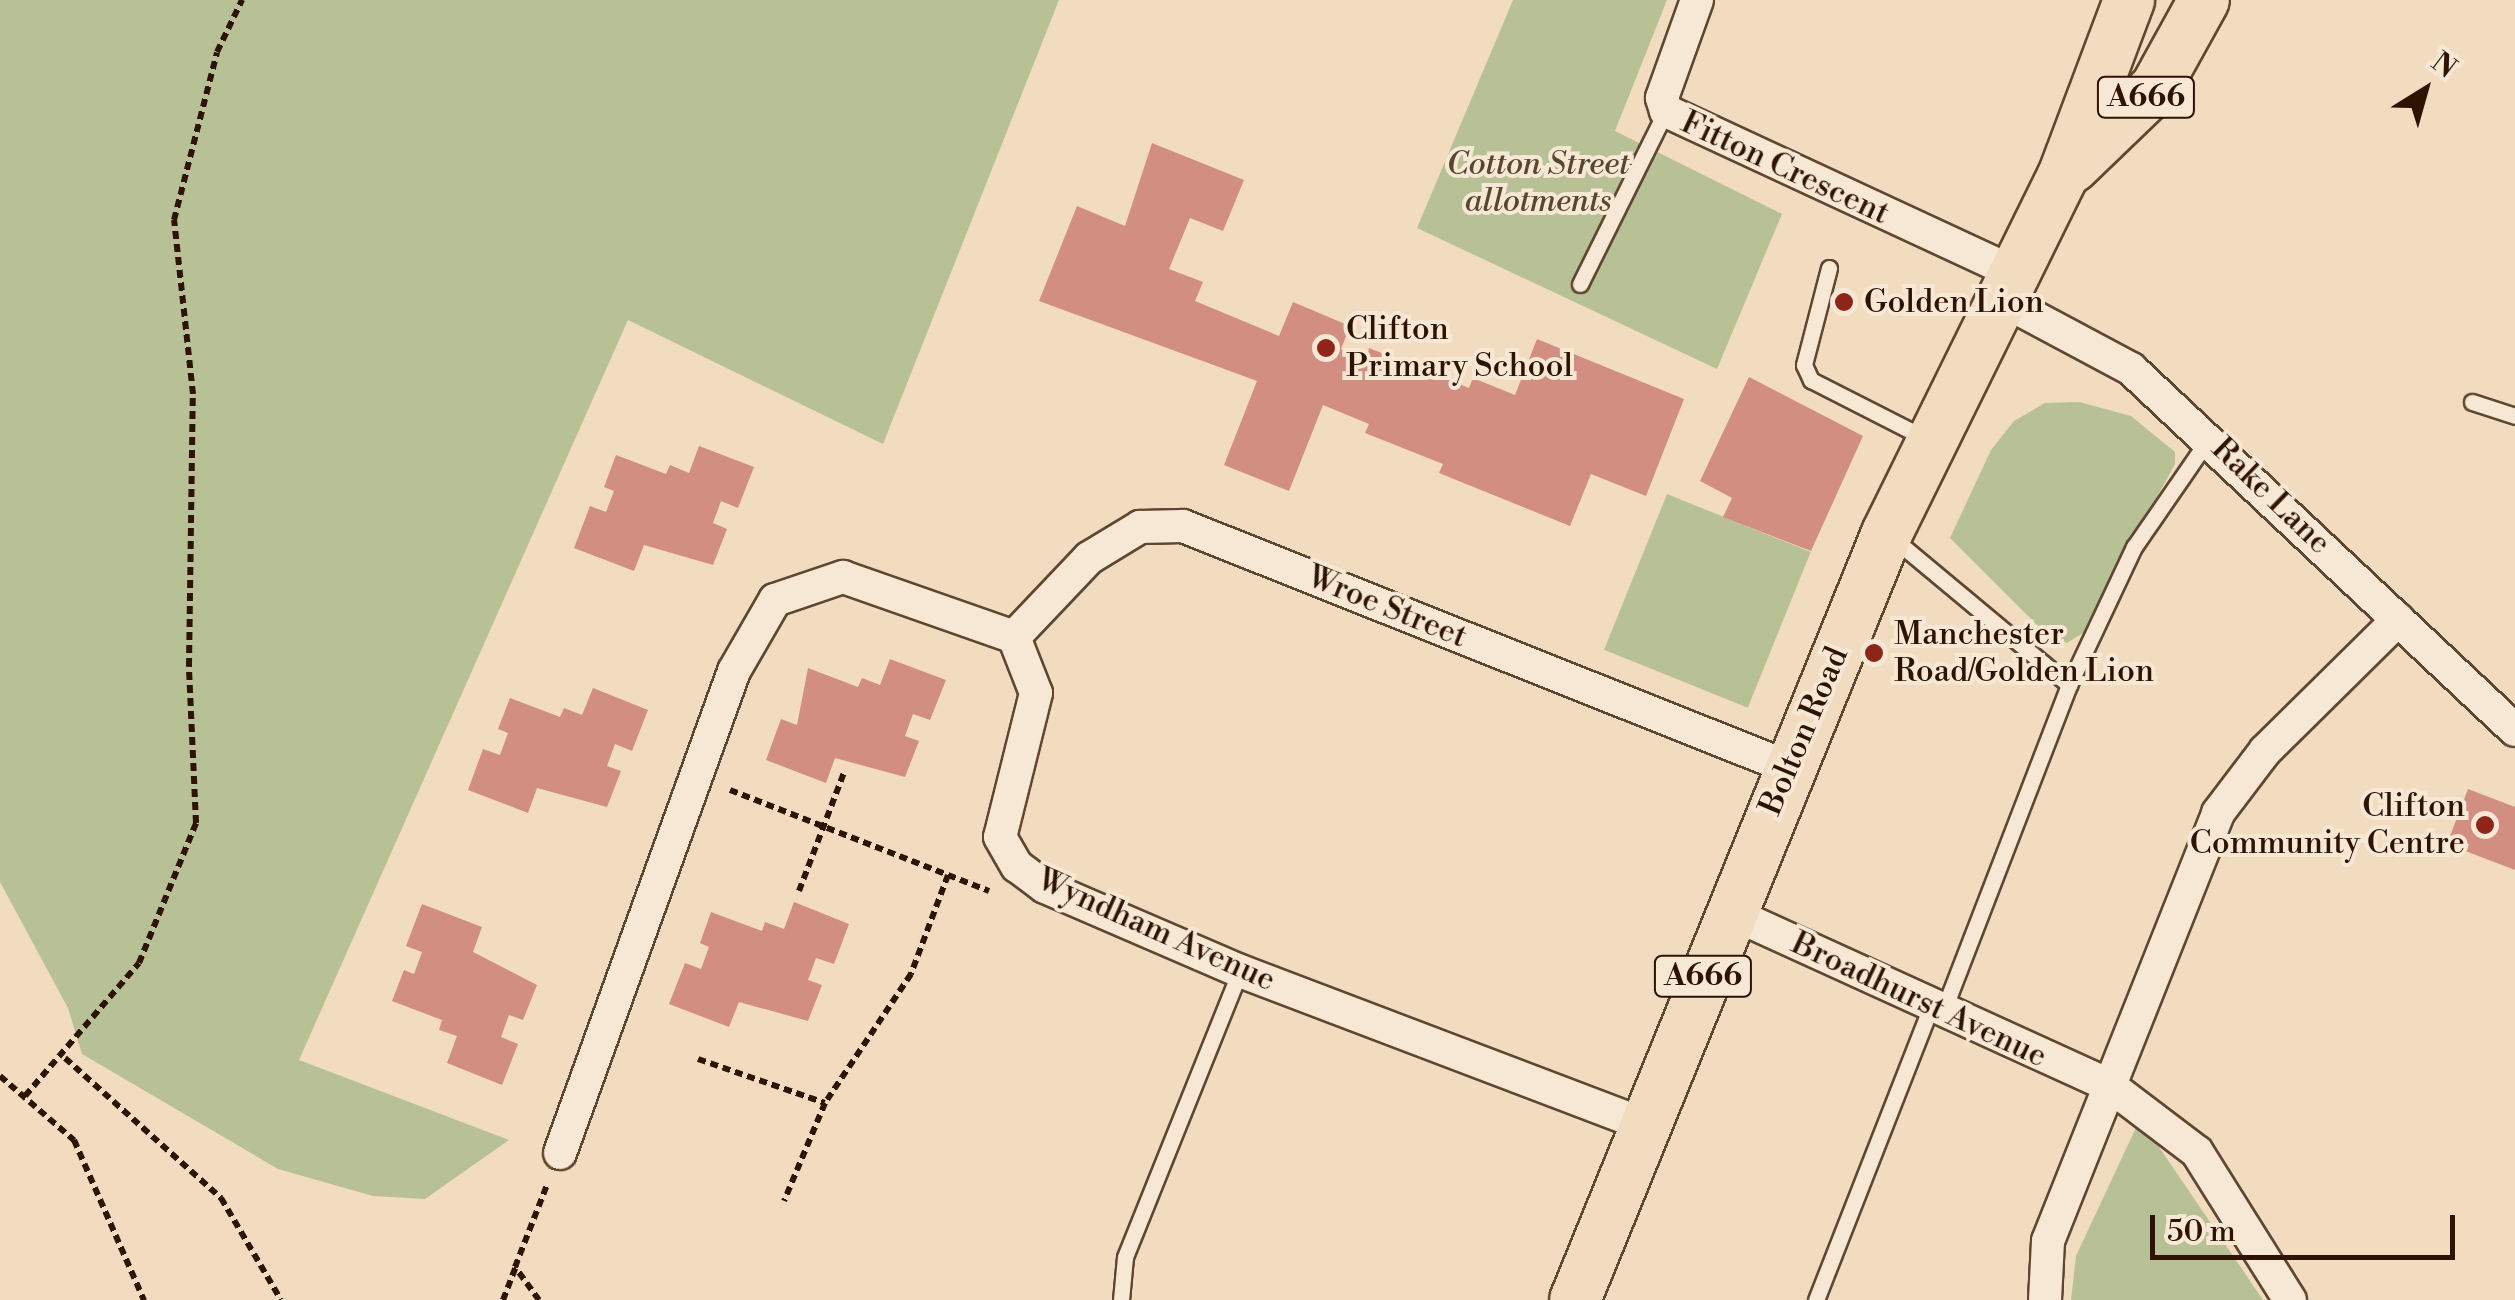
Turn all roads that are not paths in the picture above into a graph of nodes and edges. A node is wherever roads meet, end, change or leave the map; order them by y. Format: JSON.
{"nodes":[{"id":1,"x":1697,"y":0,"type":"edge"},
{"id":2,"x":2129,"y":0,"type":"edge"},
{"id":3,"x":2204,"y":0,"type":"edge"},
{"id":4,"x":1666,"y":111,"type":"junction"},
{"id":5,"x":2063,"y":176,"type":"junction"},
{"id":6,"x":1829,"y":268,"type":"dead end"},
{"id":7,"x":1580,"y":284,"type":"dead end"},
{"id":8,"x":2007,"y":285,"type":"junction"},
{"id":9,"x":2472,"y":402,"type":"dead end"},
{"id":10,"x":2515,"y":416,"type":"edge"},
{"id":11,"x":2210,"y":437,"type":"junction"},
{"id":12,"x":1928,"y":440,"type":"junction"},
{"id":13,"x":1887,"y":533,"type":"junction"},
{"id":14,"x":2398,"y":620,"type":"junction"},
{"id":15,"x":1014,"y":636,"type":"junction"},
{"id":16,"x":2068,"y":684,"type":"junction"},
{"id":17,"x":2515,"y":730,"type":"edge"},
{"id":18,"x":1788,"y":767,"type":"junction"},
{"id":19,"x":1729,"y":912,"type":"junction"},
{"id":20,"x":1240,"y":971,"type":"junction"},
{"id":21,"x":1937,"y":1010,"type":"junction"},
{"id":22,"x":2110,"y":1086,"type":"junction"},
{"id":23,"x":1643,"y":1124,"type":"junction"},
{"id":24,"x":560,"y":1153,"type":"road end"},
{"id":25,"x":1121,"y":1300,"type":"edge"},
{"id":26,"x":1574,"y":1300,"type":"edge"},
{"id":27,"x":1816,"y":1300,"type":"edge"},
{"id":28,"x":2044,"y":1300,"type":"edge"},
{"id":29,"x":2290,"y":1300,"type":"edge"}],
"edges":[{"from":1,"to":4,"type":"street","name":"Fitton Crescent"},
{"from":2,"to":5,"type":"main road","name":"Bolton Road","number":"A666"},
{"from":3,"to":5,"type":"main road","name":"Bolton Road","number":"A666"},
{"from":4,"to":7,"type":"lane"},
{"from":4,"to":8,"type":"street","name":"Fitton Crescent"},
{"from":5,"to":8,"type":"main road","name":"Bolton Road","number":"A666"},
{"from":6,"to":12,"type":"lane"},
{"from":8,"to":11,"type":"street","name":"Rake Lane"},
{"from":8,"to":12,"type":"main road","name":"Bolton Road","number":"A666"},
{"from":9,"to":10,"type":"lane"},
{"from":11,"to":14,"type":"street","name":"Rake Lane"},
{"from":11,"to":16,"type":"lane"},
{"from":12,"to":13,"type":"main road","name":"Bolton Road","number":"A666"},
{"from":13,"to":16,"type":"lane"},
{"from":13,"to":18,"type":"main road","name":"Bolton Road","number":"A666"},
{"from":14,"to":17,"type":"street","name":"Rake Lane"},
{"from":14,"to":22,"type":"street"},
{"from":15,"to":18,"type":"street","name":"Wroe Street"},
{"from":15,"to":20,"type":"street","name":"Wyndham Avenue"},
{"from":15,"to":24,"type":"street"},
{"from":16,"to":21,"type":"lane"},
{"from":18,"to":19,"type":"main road","name":"Bolton Road","number":"A666"},
{"from":19,"to":21,"type":"street","name":"Broadhurst Avenue"},
{"from":19,"to":23,"type":"main road","name":"Bolton Road","number":"A666"},
{"from":20,"to":23,"type":"street","name":"Wyndham Avenue"},
{"from":20,"to":25,"type":"lane"},
{"from":21,"to":22,"type":"street","name":"Broadhurst Avenue"},
{"from":21,"to":27,"type":"lane"},
{"from":22,"to":28,"type":"street"},
{"from":22,"to":29,"type":"street","name":"Broadhurst Avenue"},
{"from":23,"to":26,"type":"main road","name":"Bolton Road","number":"A666"}]}
